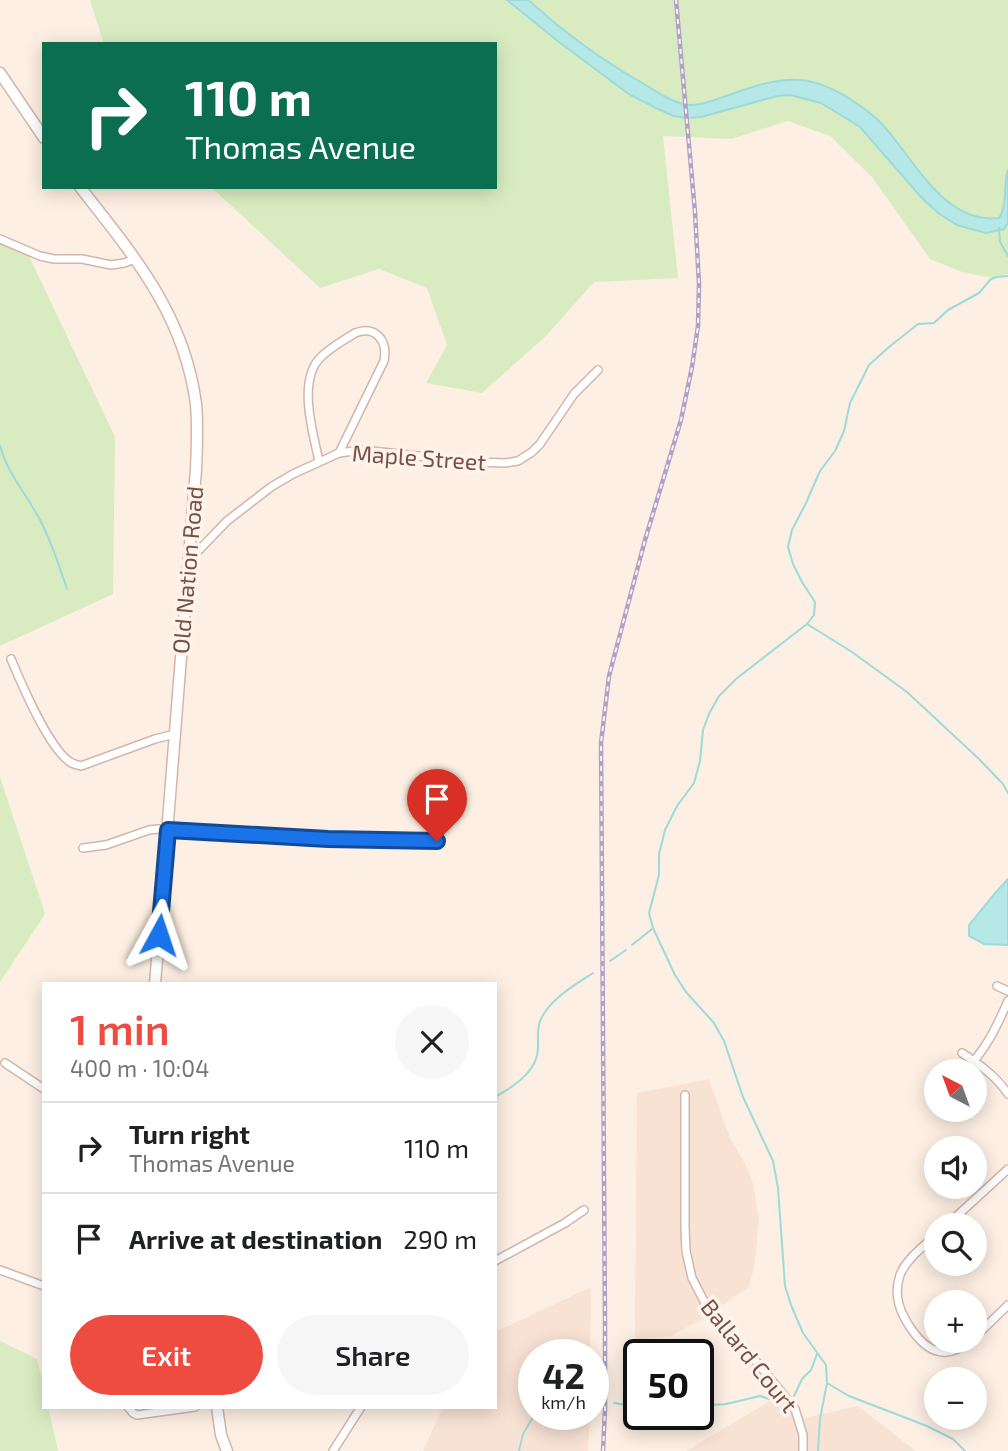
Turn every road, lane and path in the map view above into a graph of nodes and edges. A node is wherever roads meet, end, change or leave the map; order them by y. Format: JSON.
{"nodes":[{"id":1,"x":0,"y":73,"type":"edge"},
{"id":2,"x":42,"y":135,"type":"edge"},
{"id":3,"x":82,"y":189,"type":"edge"},
{"id":4,"x":0,"y":239,"type":"edge"},
{"id":5,"x":135,"y":259,"type":"junction"},
{"id":6,"x":598,"y":370,"type":"dead end"},
{"id":7,"x":339,"y":453,"type":"junction"},
{"id":8,"x":319,"y":461,"type":"junction"},
{"id":9,"x":190,"y":556,"type":"junction"},
{"id":10,"x":10,"y":660,"type":"dead end"},
{"id":11,"x":174,"y":734,"type":"junction"},
{"id":12,"x":168,"y":830,"type":"junction"},
{"id":13,"x":437,"y":841,"type":"dead end"},
{"id":14,"x":83,"y":848,"type":"dead end"},
{"id":15,"x":155,"y":982,"type":"edge"},
{"id":16,"x":998,"y":986,"type":"dead end"},
{"id":17,"x":1008,"y":991,"type":"edge"},
{"id":18,"x":1008,"y":1000,"type":"edge"},
{"id":19,"x":962,"y":1053,"type":"dead end"},
{"id":20,"x":972,"y":1059,"type":"edge"},
{"id":21,"x":976,"y":1059,"type":"edge"},
{"id":22,"x":5,"y":1063,"type":"dead end"},
{"id":23,"x":987,"y":1071,"type":"edge"},
{"id":24,"x":42,"y":1088,"type":"edge"},
{"id":25,"x":1008,"y":1094,"type":"edge"},
{"id":26,"x":685,"y":1095,"type":"dead end"},
{"id":27,"x":1008,"y":1169,"type":"edge"},
{"id":28,"x":584,"y":1210,"type":"dead end"},
{"id":29,"x":960,"y":1213,"type":"edge"},
{"id":30,"x":924,"y":1247,"type":"edge"},
{"id":31,"x":497,"y":1260,"type":"edge"},
{"id":32,"x":0,"y":1270,"type":"edge"},
{"id":33,"x":42,"y":1285,"type":"edge"},
{"id":34,"x":1008,"y":1305,"type":"edge"},
{"id":35,"x":987,"y":1325,"type":"edge"},
{"id":36,"x":924,"y":1344,"type":"edge"},
{"id":37,"x":130,"y":1409,"type":"edge"},
{"id":38,"x":180,"y":1409,"type":"edge"},
{"id":39,"x":217,"y":1409,"type":"edge"},
{"id":40,"x":360,"y":1409,"type":"edge"},
{"id":41,"x":227,"y":1451,"type":"edge"},
{"id":42,"x":333,"y":1451,"type":"edge"},
{"id":43,"x":803,"y":1451,"type":"edge"}],
"edges":[{"from":1,"to":2,"type":"main road"},
{"from":3,"to":5,"type":"main road","name":"Old Nation Road"},
{"from":4,"to":5,"type":"street"},
{"from":5,"to":9,"type":"main road","name":"Old Nation Road"},
{"from":6,"to":7,"type":"street","name":"Maple Street"},
{"from":7,"to":8,"type":"street","name":"Maple Street"},
{"from":7,"to":8,"type":"street"},
{"from":8,"to":9,"type":"street","name":"Maple Street"},
{"from":9,"to":11,"type":"main road","name":"Old Nation Road"},
{"from":10,"to":11,"type":"street"},
{"from":11,"to":12,"type":"main road","name":"Old Nation Road"},
{"from":12,"to":13,"type":"street"},
{"from":12,"to":14,"type":"street"},
{"from":12,"to":15,"type":"main road","name":"Old Nation Road"},
{"from":16,"to":17,"type":"street"},
{"from":18,"to":21,"type":"street"},
{"from":19,"to":20,"type":"street"},
{"from":22,"to":24,"type":"street"},
{"from":23,"to":25,"type":"street"},
{"from":26,"to":43,"type":"street","name":"Ballard Court"},
{"from":27,"to":29,"type":"street"},
{"from":28,"to":31,"type":"street"},
{"from":30,"to":36,"type":"street"},
{"from":32,"to":33,"type":"street"},
{"from":34,"to":35,"type":"street"},
{"from":37,"to":38,"type":"street"},
{"from":39,"to":41,"type":"main road"},
{"from":40,"to":42,"type":"street"}]}
